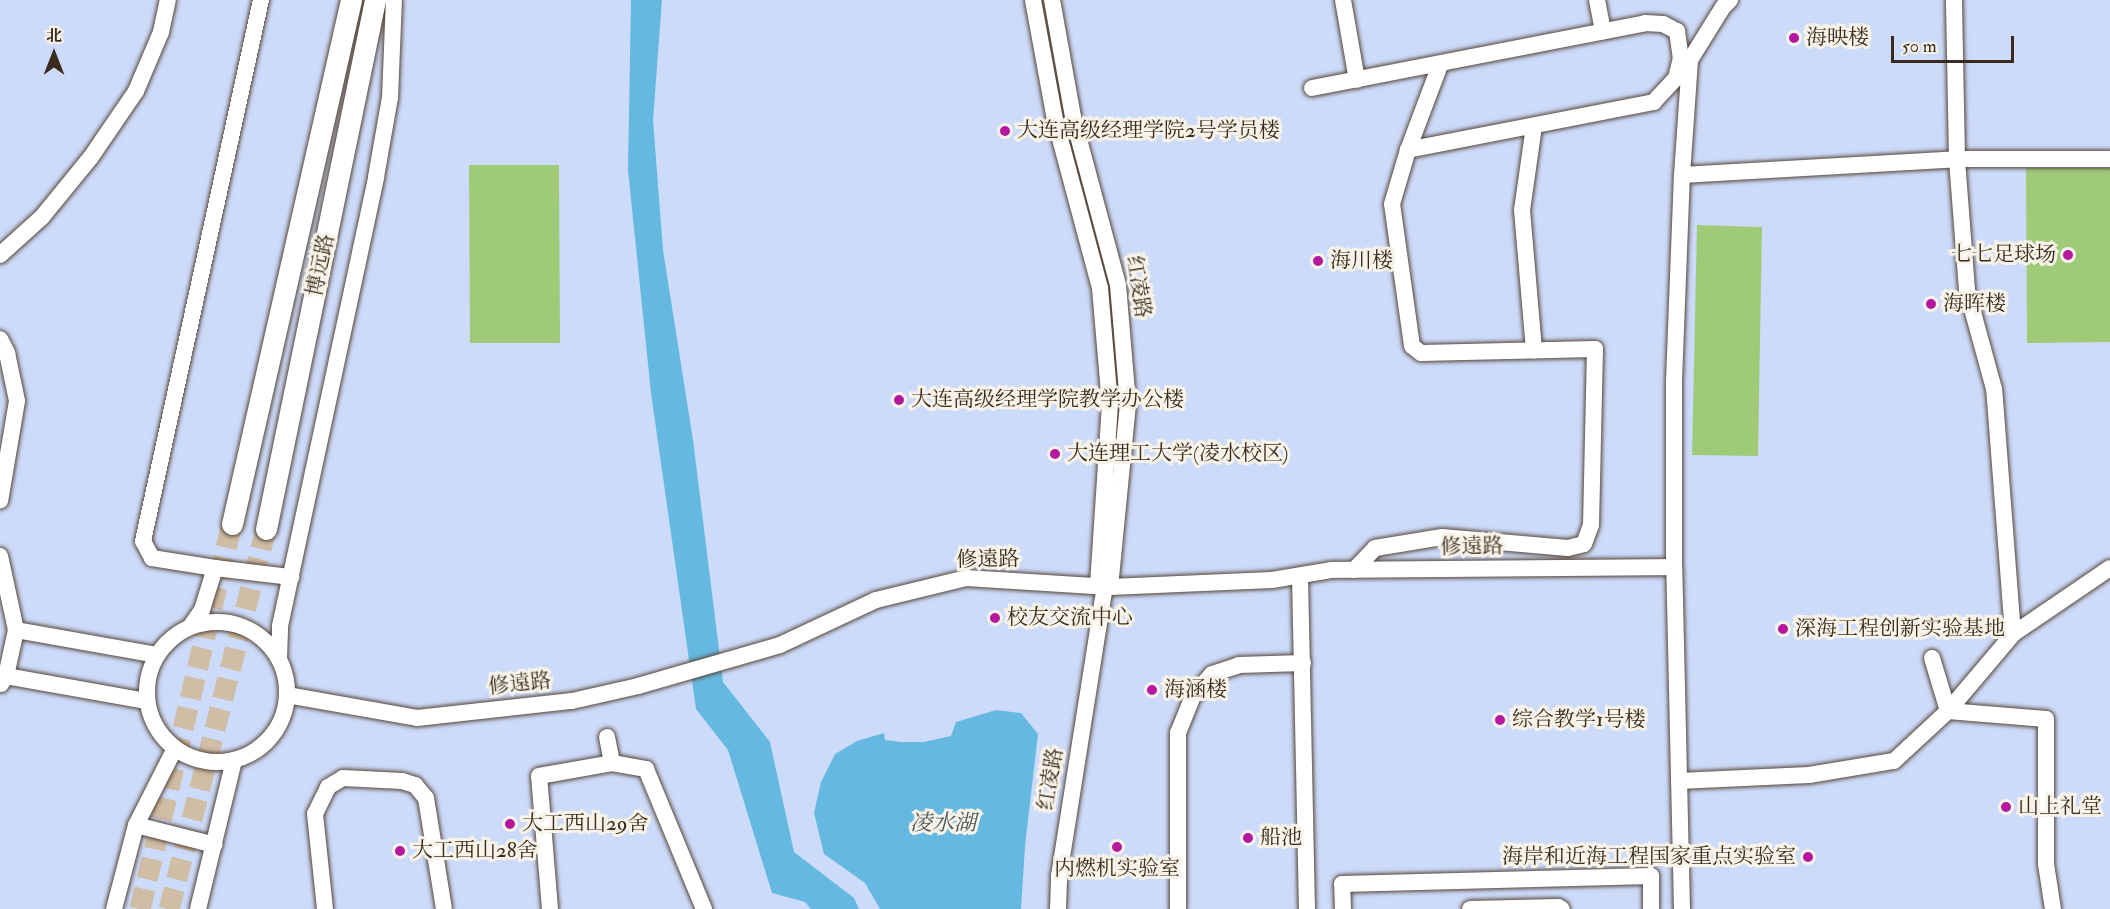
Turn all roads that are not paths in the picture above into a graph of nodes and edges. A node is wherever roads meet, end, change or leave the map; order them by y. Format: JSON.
{"nodes":[{"id":1,"x":168,"y":0,"type":"edge"},
{"id":2,"x":261,"y":0,"type":"edge"},
{"id":3,"x":351,"y":0,"type":"edge"},
{"id":4,"x":375,"y":0,"type":"edge"},
{"id":5,"x":394,"y":0,"type":"edge"},
{"id":6,"x":1033,"y":0,"type":"edge"},
{"id":7,"x":1052,"y":0,"type":"edge"},
{"id":8,"x":1343,"y":0,"type":"edge"},
{"id":9,"x":1597,"y":0,"type":"edge"},
{"id":10,"x":1730,"y":0,"type":"edge"},
{"id":11,"x":1954,"y":0,"type":"edge"},
{"id":12,"x":1603,"y":31,"type":"junction"},
{"id":13,"x":1440,"y":65,"type":"junction"},
{"id":14,"x":1357,"y":80,"type":"junction"},
{"id":15,"x":1312,"y":88,"type":"dead end"},
{"id":16,"x":1534,"y":126,"type":"junction"},
{"id":17,"x":1408,"y":150,"type":"junction"},
{"id":18,"x":1957,"y":159,"type":"junction"},
{"id":19,"x":2110,"y":159,"type":"edge"},
{"id":20,"x":1682,"y":175,"type":"junction"},
{"id":21,"x":0,"y":255,"type":"edge"},
{"id":22,"x":0,"y":339,"type":"edge"},
{"id":23,"x":1534,"y":350,"type":"junction"},
{"id":24,"x":0,"y":501,"type":"edge"},
{"id":25,"x":232,"y":524,"type":"tunnel mouth"},
{"id":26,"x":266,"y":529,"type":"tunnel mouth"},
{"id":27,"x":0,"y":556,"type":"edge"},
{"id":28,"x":1674,"y":567,"type":"junction"},
{"id":29,"x":215,"y":568,"type":"junction"},
{"id":30,"x":2110,"y":568,"type":"edge"},
{"id":31,"x":1354,"y":570,"type":"junction"},
{"id":32,"x":1300,"y":576,"type":"junction"},
{"id":33,"x":291,"y":578,"type":"junction"},
{"id":34,"x":1104,"y":586,"type":"junction"},
{"id":35,"x":190,"y":627,"type":"junction"},
{"id":36,"x":16,"y":630,"type":"junction"},
{"id":37,"x":2013,"y":634,"type":"junction"},
{"id":38,"x":157,"y":655,"type":"junction"},
{"id":39,"x":1932,"y":658,"type":"dead end"},
{"id":40,"x":279,"y":659,"type":"junction"},
{"id":41,"x":1303,"y":663,"type":"junction"},
{"id":42,"x":3,"y":680,"type":"edge"},
{"id":43,"x":287,"y":695,"type":"junction"},
{"id":44,"x":147,"y":701,"type":"junction"},
{"id":45,"x":1948,"y":711,"type":"junction"},
{"id":46,"x":607,"y":737,"type":"dead end"},
{"id":47,"x":175,"y":748,"type":"junction"},
{"id":48,"x":234,"y":760,"type":"junction"},
{"id":49,"x":612,"y":763,"type":"junction"},
{"id":50,"x":1679,"y":781,"type":"junction"},
{"id":51,"x":136,"y":825,"type":"junction"},
{"id":52,"x":215,"y":845,"type":"junction"},
{"id":53,"x":114,"y":909,"type":"edge"},
{"id":54,"x":198,"y":909,"type":"edge"},
{"id":55,"x":325,"y":909,"type":"edge"},
{"id":56,"x":444,"y":909,"type":"edge"},
{"id":57,"x":549,"y":909,"type":"edge"},
{"id":58,"x":704,"y":909,"type":"edge"},
{"id":59,"x":1058,"y":909,"type":"edge"},
{"id":60,"x":1178,"y":909,"type":"edge"},
{"id":61,"x":1307,"y":909,"type":"edge"},
{"id":62,"x":1343,"y":909,"type":"edge"},
{"id":63,"x":1470,"y":909,"type":"edge"},
{"id":64,"x":1562,"y":909,"type":"edge"},
{"id":65,"x":1651,"y":909,"type":"edge"},
{"id":66,"x":1682,"y":909,"type":"edge"},
{"id":67,"x":2053,"y":909,"type":"edge"}],
"edges":[{"from":1,"to":21,"type":"street"},
{"from":2,"to":29,"type":"street"},
{"from":3,"to":25,"type":"main road","name":"博远路"},
{"from":4,"to":26,"type":"main road","name":"博远路"},
{"from":5,"to":33,"type":"street"},
{"from":6,"to":34,"type":"street","name":"红凌路"},
{"from":7,"to":34,"type":"street","name":"红凌路"},
{"from":8,"to":14,"type":"street"},
{"from":9,"to":12,"type":"street"},
{"from":10,"to":20,"type":"street"},
{"from":11,"to":18,"type":"street"},
{"from":12,"to":13,"type":"street"},
{"from":12,"to":16,"type":"street"},
{"from":13,"to":14,"type":"street"},
{"from":13,"to":17,"type":"street"},
{"from":14,"to":15,"type":"street"},
{"from":16,"to":17,"type":"street"},
{"from":16,"to":23,"type":"street"},
{"from":17,"to":23,"type":"street"},
{"from":18,"to":19,"type":"street"},
{"from":18,"to":20,"type":"street"},
{"from":18,"to":37,"type":"street"},
{"from":20,"to":28,"type":"street"},
{"from":22,"to":24,"type":"street"},
{"from":23,"to":31,"type":"street"},
{"from":27,"to":36,"type":"street"},
{"from":28,"to":31,"type":"street","name":"修遠路"},
{"from":28,"to":50,"type":"street"},
{"from":29,"to":33,"type":"street"},
{"from":29,"to":35,"type":"street"},
{"from":30,"to":37,"type":"street"},
{"from":31,"to":32,"type":"street","name":"修遠路"},
{"from":32,"to":34,"type":"street","name":"修遠路"},
{"from":32,"to":41,"type":"street"},
{"from":33,"to":40,"type":"street"},
{"from":34,"to":43,"type":"street","name":"修遠路"},
{"from":34,"to":59,"type":"street","name":"红凌路"},
{"from":35,"to":38,"type":"street"},
{"from":35,"to":40,"type":"street"},
{"from":36,"to":38,"type":"street"},
{"from":36,"to":42,"type":"street"},
{"from":37,"to":45,"type":"street"},
{"from":38,"to":44,"type":"street"},
{"from":39,"to":45,"type":"street"},
{"from":40,"to":43,"type":"street"},
{"from":41,"to":60,"type":"street"},
{"from":41,"to":61,"type":"street"},
{"from":42,"to":44,"type":"street"},
{"from":43,"to":48,"type":"street"},
{"from":44,"to":47,"type":"street"},
{"from":45,"to":50,"type":"street"},
{"from":45,"to":67,"type":"street"},
{"from":46,"to":49,"type":"street"},
{"from":47,"to":48,"type":"street"},
{"from":47,"to":51,"type":"street"},
{"from":48,"to":52,"type":"street"},
{"from":49,"to":57,"type":"street"},
{"from":49,"to":58,"type":"street"},
{"from":50,"to":66,"type":"street"},
{"from":51,"to":52,"type":"street"},
{"from":51,"to":53,"type":"street"},
{"from":52,"to":54,"type":"street"},
{"from":55,"to":56,"type":"street"},
{"from":62,"to":65,"type":"street"},
{"from":63,"to":64,"type":"street"}]}
